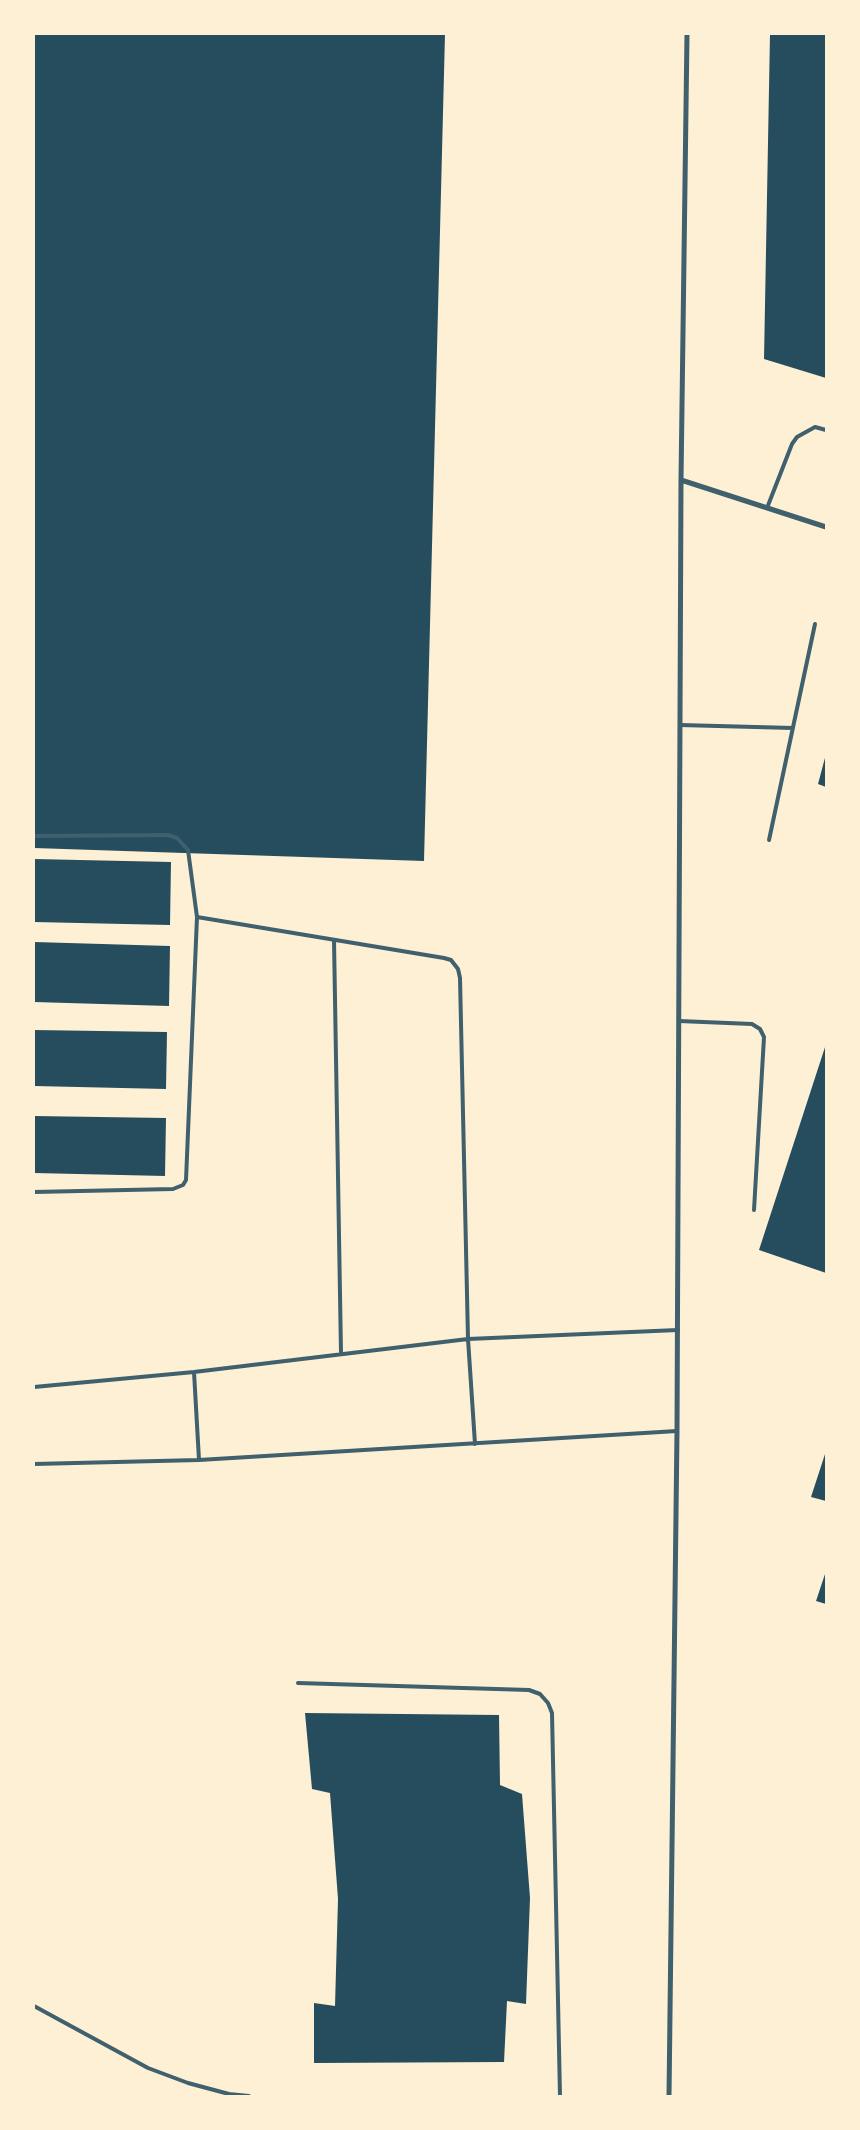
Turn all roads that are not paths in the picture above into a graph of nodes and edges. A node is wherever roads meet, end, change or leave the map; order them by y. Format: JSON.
{"nodes":[{"id":1,"x":687,"y":34,"type":"edge"},
{"id":2,"x":826,"y":430,"type":"edge"},
{"id":3,"x":681,"y":480,"type":"junction"},
{"id":4,"x":767,"y":508,"type":"junction"},
{"id":5,"x":826,"y":527,"type":"edge"},
{"id":6,"x":815,"y":624,"type":"dead end"},
{"id":7,"x":680,"y":725,"type":"junction"},
{"id":8,"x":793,"y":728,"type":"junction"},
{"id":9,"x":34,"y":836,"type":"edge"},
{"id":10,"x":769,"y":840,"type":"dead end"},
{"id":11,"x":197,"y":917,"type":"junction"},
{"id":12,"x":334,"y":940,"type":"junction"},
{"id":13,"x":680,"y":1021,"type":"junction"},
{"id":14,"x":34,"y":1192,"type":"edge"},
{"id":15,"x":754,"y":1210,"type":"dead end"},
{"id":16,"x":678,"y":1330,"type":"junction"},
{"id":17,"x":468,"y":1339,"type":"junction"},
{"id":18,"x":341,"y":1353,"type":"junction"},
{"id":19,"x":194,"y":1372,"type":"junction"},
{"id":20,"x":34,"y":1387,"type":"edge"},
{"id":21,"x":677,"y":1431,"type":"junction"},
{"id":22,"x":475,"y":1444,"type":"junction"},
{"id":23,"x":199,"y":1460,"type":"junction"},
{"id":24,"x":34,"y":1464,"type":"edge"},
{"id":25,"x":298,"y":1682,"type":"dead end"},
{"id":26,"x":34,"y":2006,"type":"edge"},
{"id":27,"x":249,"y":2096,"type":"edge"},
{"id":28,"x":560,"y":2096,"type":"edge"},
{"id":29,"x":669,"y":2096,"type":"edge"}],
"edges":[{"from":1,"to":3,"type":"street"},
{"from":2,"to":4,"type":"lane"},
{"from":3,"to":4,"type":"street"},
{"from":3,"to":7,"type":"street"},
{"from":4,"to":5,"type":"street"},
{"from":6,"to":8,"type":"lane"},
{"from":7,"to":8,"type":"lane"},
{"from":7,"to":13,"type":"street"},
{"from":8,"to":10,"type":"lane"},
{"from":9,"to":11,"type":"lane"},
{"from":11,"to":12,"type":"lane"},
{"from":11,"to":14,"type":"lane"},
{"from":12,"to":17,"type":"lane"},
{"from":12,"to":18,"type":"lane"},
{"from":13,"to":15,"type":"lane"},
{"from":13,"to":16,"type":"street"},
{"from":16,"to":17,"type":"lane"},
{"from":16,"to":21,"type":"street"},
{"from":17,"to":18,"type":"lane"},
{"from":17,"to":22,"type":"lane"},
{"from":18,"to":19,"type":"lane"},
{"from":19,"to":20,"type":"lane"},
{"from":19,"to":23,"type":"lane"},
{"from":21,"to":22,"type":"lane"},
{"from":21,"to":29,"type":"street"},
{"from":22,"to":23,"type":"lane"},
{"from":23,"to":24,"type":"lane"},
{"from":25,"to":28,"type":"lane"},
{"from":26,"to":27,"type":"lane"}]}
